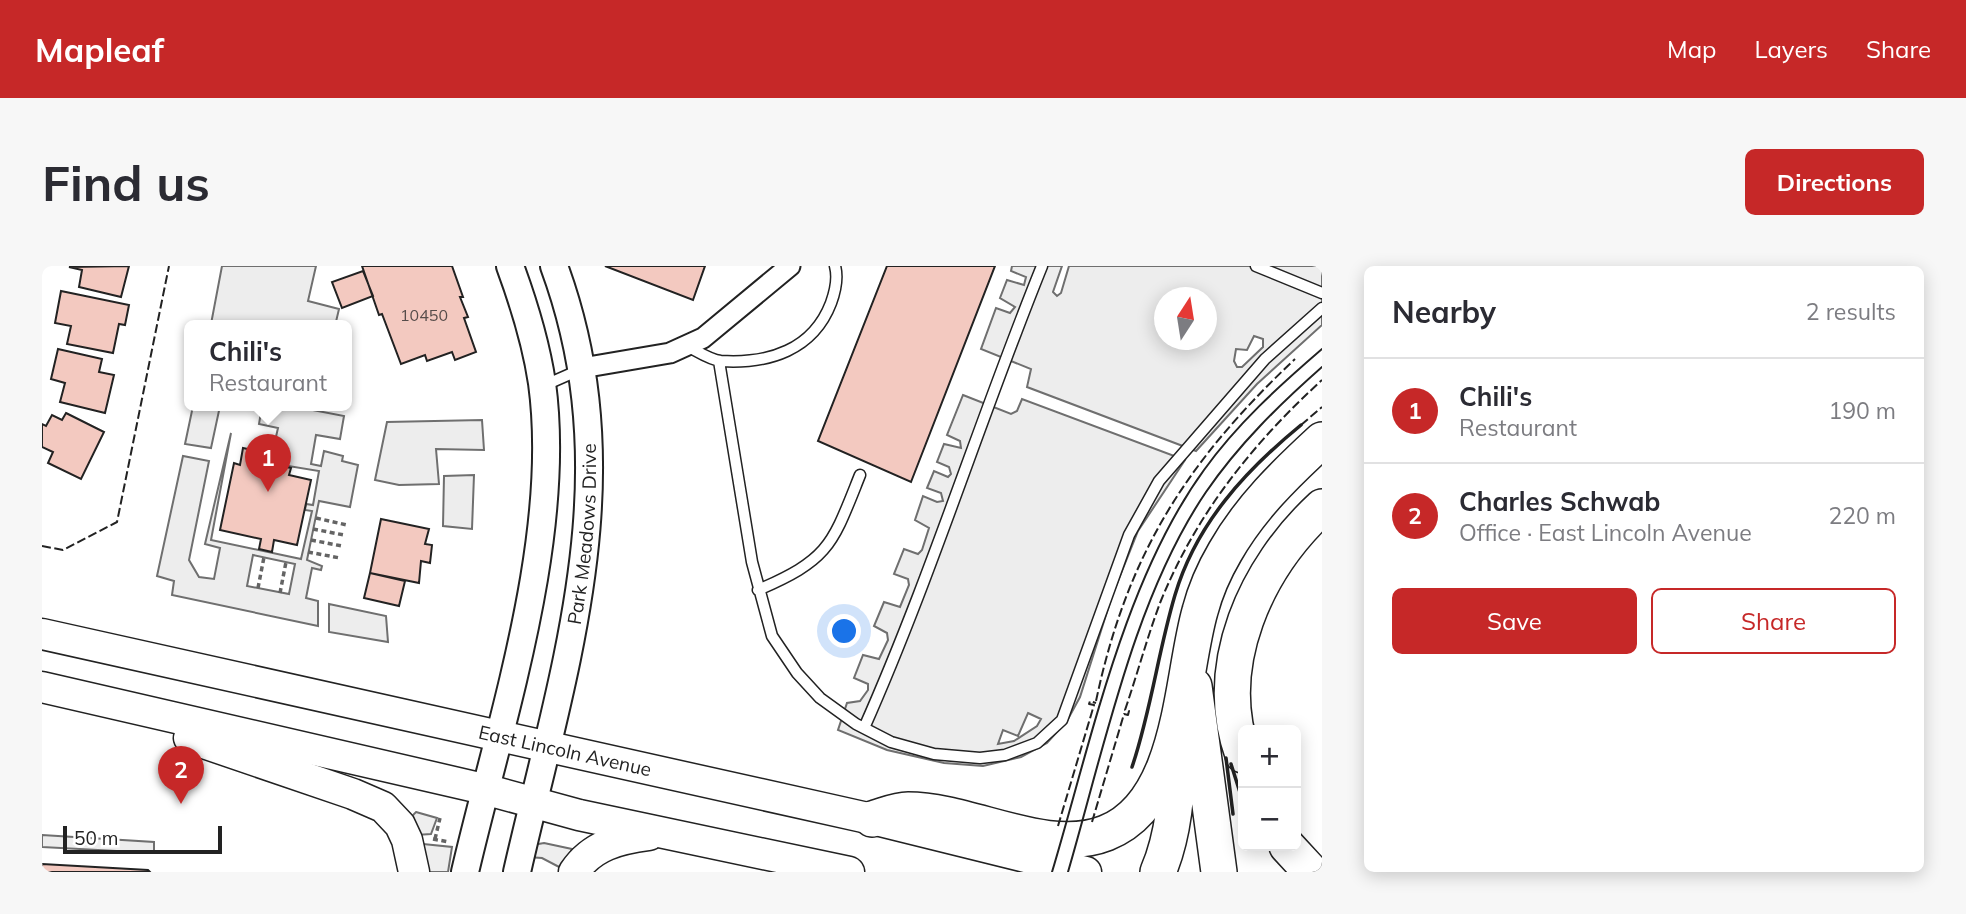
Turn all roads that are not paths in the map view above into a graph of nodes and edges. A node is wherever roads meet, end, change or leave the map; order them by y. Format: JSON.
{"nodes":[{"id":1,"x":510,"y":266,"type":"edge"},
{"id":2,"x":554,"y":266,"type":"edge"},
{"id":3,"x":790,"y":266,"type":"edge"},
{"id":4,"x":835,"y":266,"type":"edge"},
{"id":5,"x":1042,"y":266,"type":"edge"},
{"id":6,"x":1256,"y":266,"type":"edge"},
{"id":7,"x":1322,"y":293,"type":"edge"},
{"id":8,"x":1322,"y":308,"type":"edge"},
{"id":9,"x":686,"y":346,"type":"junction"},
{"id":10,"x":719,"y":361,"type":"junction"},
{"id":11,"x":582,"y":369,"type":"junction"},
{"id":12,"x":542,"y":386,"type":"junction"},
{"id":13,"x":1322,"y":440,"type":"edge"},
{"id":14,"x":860,"y":475,"type":"dead end"},
{"id":15,"x":1322,"y":507,"type":"edge"},
{"id":16,"x":758,"y":590,"type":"junction"},
{"id":17,"x":42,"y":634,"type":"edge"},
{"id":18,"x":1191,"y":658,"type":"junction"},
{"id":19,"x":42,"y":688,"type":"edge"},
{"id":20,"x":1180,"y":716,"type":"junction"},
{"id":21,"x":864,"y":728,"type":"junction"},
{"id":22,"x":1238,"y":734,"type":"edge"},
{"id":23,"x":498,"y":736,"type":"junction"},
{"id":24,"x":550,"y":747,"type":"junction"},
{"id":25,"x":484,"y":789,"type":"junction"},
{"id":26,"x":533,"y":803,"type":"junction"},
{"id":27,"x":872,"y":818,"type":"junction"},
{"id":28,"x":662,"y":833,"type":"junction"},
{"id":29,"x":1292,"y":851,"type":"edge"},
{"id":30,"x":414,"y":872,"type":"edge"},
{"id":31,"x":465,"y":872,"type":"edge"},
{"id":32,"x":517,"y":872,"type":"edge"},
{"id":33,"x":574,"y":872,"type":"edge"},
{"id":34,"x":849,"y":872,"type":"edge"},
{"id":35,"x":1086,"y":872,"type":"edge"},
{"id":36,"x":1158,"y":872,"type":"edge"},
{"id":37,"x":1219,"y":872,"type":"edge"},
{"id":38,"x":1311,"y":872,"type":"edge"}],
"edges":[{"from":1,"to":12,"type":"main road","name":"Park Meadows Drive"},
{"from":2,"to":11,"type":"main road","name":"Park Meadows Drive"},
{"from":3,"to":9,"type":"street"},
{"from":4,"to":10,"type":"lane"},
{"from":5,"to":21,"type":"lane"},
{"from":6,"to":7,"type":"lane"},
{"from":8,"to":21,"type":"lane"},
{"from":9,"to":10,"type":"lane"},
{"from":9,"to":11,"type":"street"},
{"from":10,"to":16,"type":"lane"},
{"from":11,"to":12,"type":"lane"},
{"from":11,"to":24,"type":"main road","name":"Park Meadows Drive"},
{"from":12,"to":23,"type":"main road","name":"Park Meadows Drive"},
{"from":13,"to":18,"type":"highway"},
{"from":14,"to":16,"type":"lane"},
{"from":15,"to":22,"type":"highway"},
{"from":16,"to":21,"type":"lane"},
{"from":17,"to":23,"type":"main road","name":"East Lincoln Avenue"},
{"from":18,"to":20,"type":"highway"},
{"from":18,"to":37,"type":"highway"},
{"from":19,"to":25,"type":"main road"},
{"from":19,"to":30,"type":"main road"},
{"from":20,"to":27,"type":"highway"},
{"from":20,"to":36,"type":"highway"},
{"from":23,"to":24,"type":"main road","name":"East Lincoln Avenue"},
{"from":23,"to":25,"type":"main road","name":"Park Meadows Drive"},
{"from":24,"to":26,"type":"main road","name":"Park Meadows Drive"},
{"from":24,"to":27,"type":"main road","name":"East Lincoln Avenue"},
{"from":25,"to":26,"type":"main road"},
{"from":25,"to":31,"type":"main road","name":"Park Meadows Drive"},
{"from":26,"to":28,"type":"main road"},
{"from":26,"to":32,"type":"main road","name":"Park Meadows Drive"},
{"from":27,"to":35,"type":"main road","name":"East Lincoln Avenue"},
{"from":28,"to":33,"type":"main road"},
{"from":28,"to":34,"type":"main road"},
{"from":29,"to":38,"type":"highway"}]}
